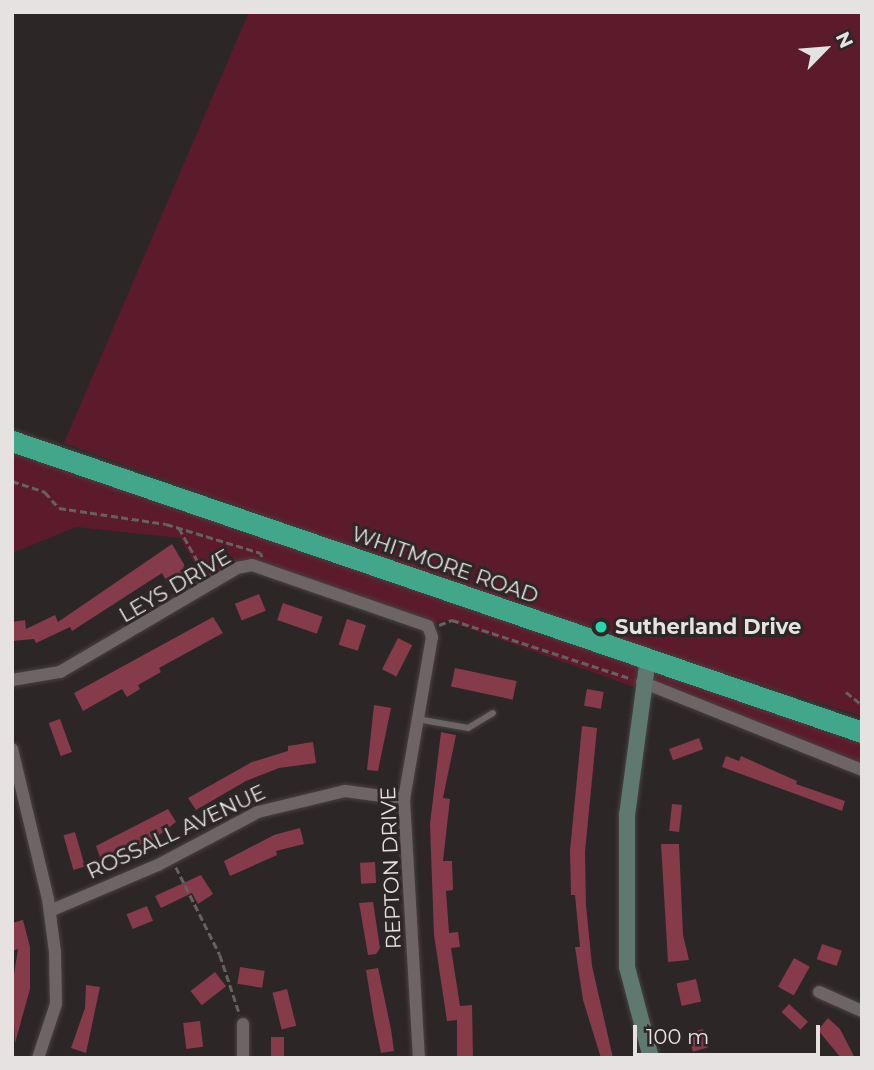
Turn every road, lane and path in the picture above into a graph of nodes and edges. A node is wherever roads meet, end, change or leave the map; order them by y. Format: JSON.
{"nodes":[{"id":1,"x":12,"y":442,"type":"edge"},
{"id":2,"x":12,"y":481,"type":"edge"},
{"id":3,"x":180,"y":528,"type":"junction"},
{"id":4,"x":264,"y":566,"type":"junction"},
{"id":5,"x":210,"y":584,"type":"junction"},
{"id":6,"x":430,"y":633,"type":"junction"},
{"id":7,"x":648,"y":658,"type":"junction"},
{"id":8,"x":12,"y":680,"type":"edge"},
{"id":9,"x":642,"y":682,"type":"junction"},
{"id":10,"x":846,"y":692,"type":"dead end"},
{"id":11,"x":862,"y":705,"type":"edge"},
{"id":12,"x":493,"y":713,"type":"dead end"},
{"id":13,"x":415,"y":719,"type":"junction"},
{"id":14,"x":862,"y":732,"type":"edge"},
{"id":15,"x":12,"y":749,"type":"edge"},
{"id":16,"x":862,"y":770,"type":"edge"},
{"id":17,"x":404,"y":799,"type":"junction"},
{"id":18,"x":171,"y":858,"type":"junction"},
{"id":19,"x":50,"y":911,"type":"junction"},
{"id":20,"x":819,"y":992,"type":"dead end"},
{"id":21,"x":862,"y":1011,"type":"edge"},
{"id":22,"x":243,"y":1024,"type":"joint"},
{"id":23,"x":38,"y":1058,"type":"edge"},
{"id":24,"x":243,"y":1058,"type":"edge"},
{"id":25,"x":418,"y":1058,"type":"edge"},
{"id":26,"x":651,"y":1058,"type":"edge"}],
"edges":[{"from":1,"to":7,"type":"highway","name":"WHITMORE ROAD"},
{"from":2,"to":3,"type":"path"},
{"from":3,"to":4,"type":"path"},
{"from":3,"to":5,"type":"path"},
{"from":4,"to":5,"type":"street","name":"LEYS DRIVE"},
{"from":4,"to":6,"type":"street","name":"LEYS DRIVE"},
{"from":5,"to":8,"type":"street","name":"LEYS DRIVE"},
{"from":6,"to":9,"type":"path"},
{"from":6,"to":13,"type":"street","name":"REPTON DRIVE"},
{"from":7,"to":9,"type":"street"},
{"from":7,"to":14,"type":"highway","name":"WHITMORE ROAD"},
{"from":9,"to":16,"type":"street"},
{"from":9,"to":26,"type":"street"},
{"from":10,"to":11,"type":"path"},
{"from":12,"to":13,"type":"lane"},
{"from":13,"to":17,"type":"street","name":"REPTON DRIVE"},
{"from":15,"to":19,"type":"street"},
{"from":17,"to":18,"type":"street","name":"ROSSALL AVENUE"},
{"from":17,"to":25,"type":"street","name":"REPTON DRIVE"},
{"from":18,"to":19,"type":"street","name":"ROSSALL AVENUE"},
{"from":18,"to":22,"type":"path"},
{"from":19,"to":23,"type":"street"},
{"from":20,"to":21,"type":"street"},
{"from":22,"to":24,"type":"street"}]}
